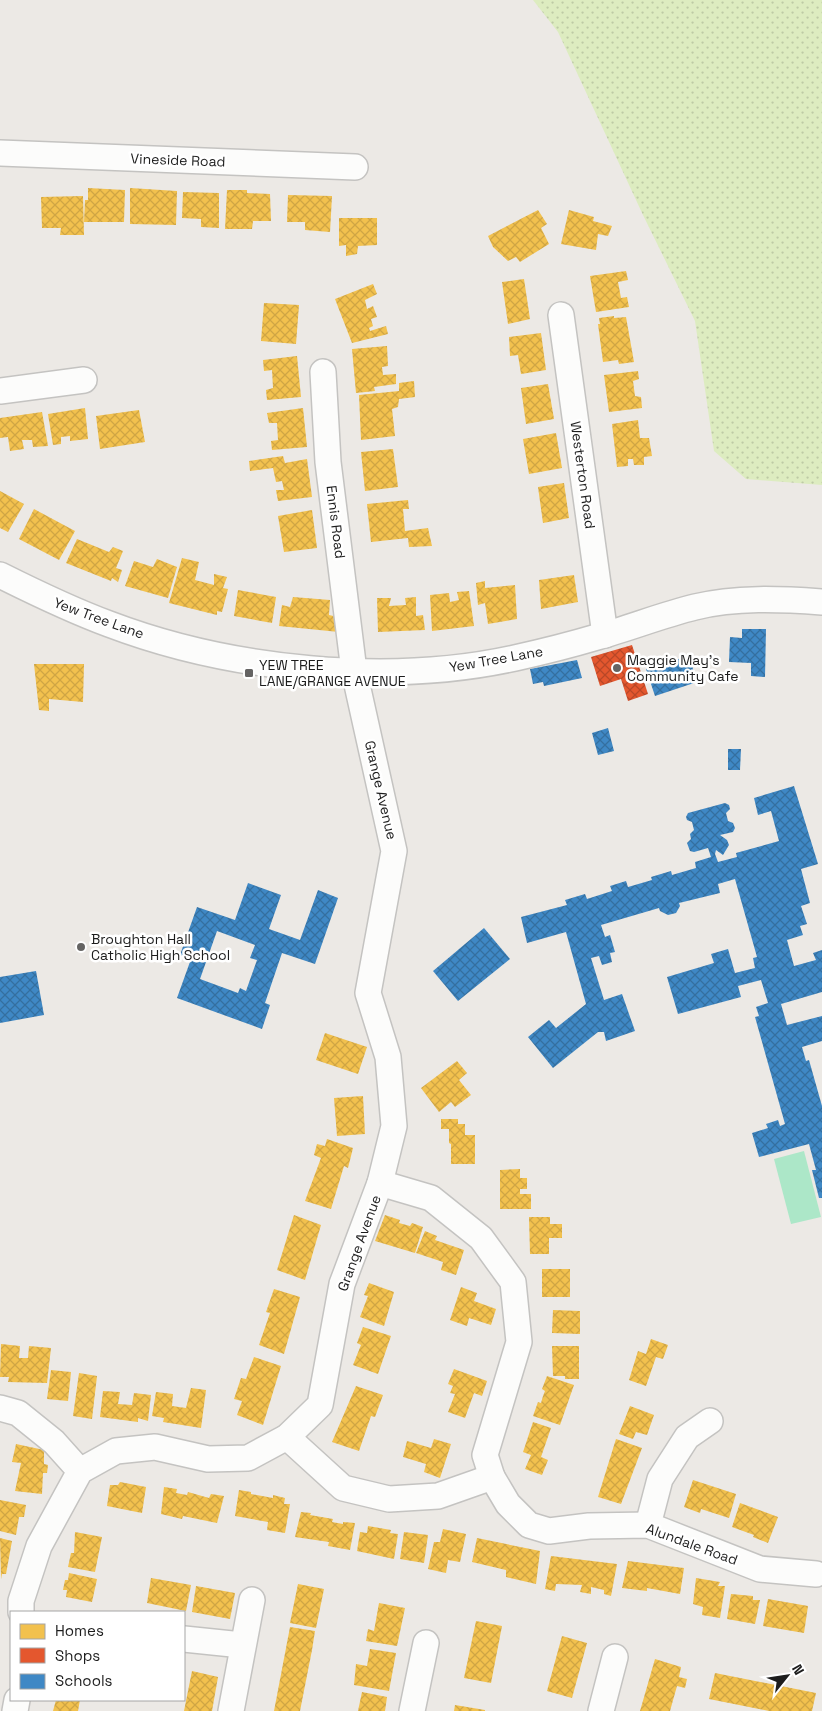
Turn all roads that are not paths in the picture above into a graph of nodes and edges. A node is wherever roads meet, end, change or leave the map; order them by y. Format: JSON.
{"nodes":[{"id":1,"x":0,"y":153,"type":"edge"},
{"id":2,"x":356,"y":167,"type":"dead end"},
{"id":3,"x":561,"y":315,"type":"dead end"},
{"id":4,"x":323,"y":372,"type":"dead end"},
{"id":5,"x":84,"y":380,"type":"dead end"},
{"id":6,"x":0,"y":391,"type":"edge"},
{"id":7,"x":0,"y":575,"type":"edge"},
{"id":8,"x":822,"y":602,"type":"edge"},
{"id":9,"x":605,"y":635,"type":"junction"},
{"id":10,"x":354,"y":671,"type":"junction"},
{"id":11,"x":380,"y":1183,"type":"junction"},
{"id":12,"x":0,"y":1408,"type":"edge"},
{"id":13,"x":710,"y":1421,"type":"dead end"},
{"id":14,"x":287,"y":1437,"type":"junction"},
{"id":15,"x":80,"y":1471,"type":"junction"},
{"id":16,"x":492,"y":1477,"type":"junction"},
{"id":17,"x":648,"y":1525,"type":"junction"},
{"id":18,"x":816,"y":1574,"type":"dead end"},
{"id":19,"x":252,"y":1600,"type":"dead end"},
{"id":20,"x":14,"y":1603,"type":"edge"},
{"id":21,"x":185,"y":1638,"type":"edge"},
{"id":22,"x":426,"y":1643,"type":"dead end"},
{"id":23,"x":242,"y":1645,"type":"junction"},
{"id":24,"x":615,"y":1657,"type":"dead end"},
{"id":25,"x":231,"y":1711,"type":"edge"},
{"id":26,"x":412,"y":1711,"type":"edge"},
{"id":27,"x":601,"y":1711,"type":"edge"}],
"edges":[{"from":1,"to":2,"type":"street","name":"Vineside Road"},
{"from":3,"to":9,"type":"street","name":"Westerton Road"},
{"from":4,"to":10,"type":"street","name":"Ennis Road"},
{"from":5,"to":6,"type":"street"},
{"from":7,"to":10,"type":"street","name":"Yew Tree Lane"},
{"from":8,"to":9,"type":"street","name":"Yew Tree Lane"},
{"from":9,"to":10,"type":"street","name":"Yew Tree Lane"},
{"from":10,"to":11,"type":"street","name":"Grange Avenue"},
{"from":11,"to":14,"type":"street","name":"Grange Avenue"},
{"from":11,"to":16,"type":"street","name":"Alundale Road"},
{"from":12,"to":15,"type":"street"},
{"from":13,"to":17,"type":"street"},
{"from":14,"to":15,"type":"street","name":"Grange Avenue"},
{"from":14,"to":16,"type":"street"},
{"from":15,"to":20,"type":"street"},
{"from":16,"to":17,"type":"street","name":"Alundale Road"},
{"from":17,"to":18,"type":"street","name":"Alundale Road"},
{"from":19,"to":23,"type":"street"},
{"from":21,"to":23,"type":"street"},
{"from":22,"to":26,"type":"street"},
{"from":23,"to":25,"type":"street"},
{"from":24,"to":27,"type":"street"}]}
